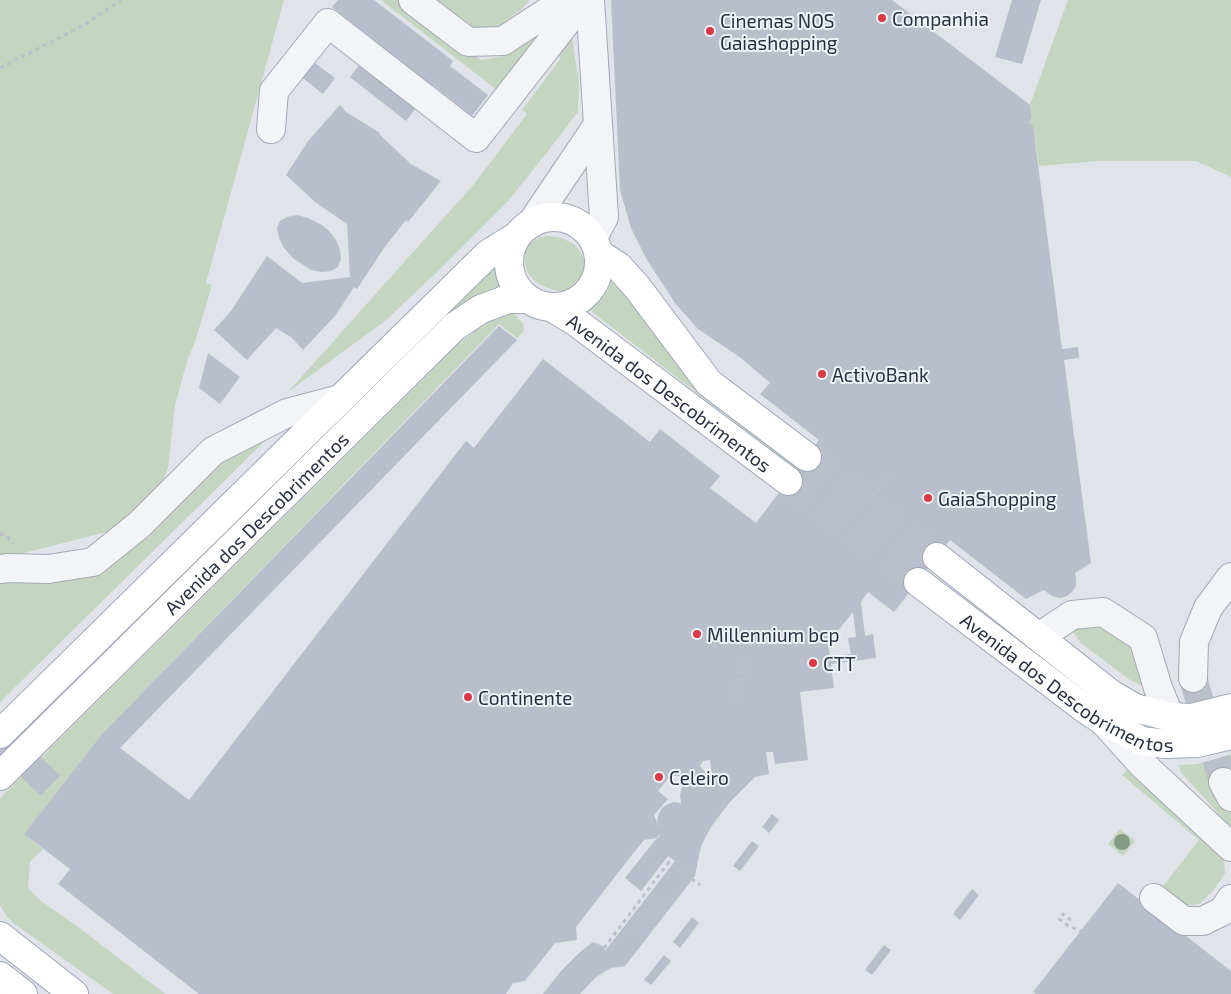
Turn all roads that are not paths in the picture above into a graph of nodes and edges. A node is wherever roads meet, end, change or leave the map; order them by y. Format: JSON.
{"nodes":[{"id":1,"x":413,"y":0,"type":"edge"},
{"id":2,"x":570,"y":0,"type":"edge"},
{"id":3,"x":584,"y":0,"type":"edge"},
{"id":4,"x":590,"y":0,"type":"edge"},
{"id":5,"x":598,"y":126,"type":"junction"},
{"id":6,"x":271,"y":129,"type":"dead end"},
{"id":7,"x":524,"y":230,"type":"junction"},
{"id":8,"x":596,"y":246,"type":"junction"},
{"id":9,"x":540,"y":303,"type":"junction"},
{"id":10,"x":340,"y":399,"type":"junction"},
{"id":11,"x":807,"y":457,"type":"tunnel mouth"},
{"id":12,"x":788,"y":481,"type":"tunnel mouth"},
{"id":13,"x":937,"y":557,"type":"tunnel mouth"},
{"id":14,"x":0,"y":570,"type":"edge"},
{"id":15,"x":1231,"y":577,"type":"edge"},
{"id":16,"x":918,"y":582,"type":"tunnel mouth"},
{"id":17,"x":1039,"y":637,"type":"junction"},
{"id":18,"x":1193,"y":678,"type":"tunnel mouth"},
{"id":19,"x":1231,"y":708,"type":"edge"},
{"id":20,"x":1170,"y":717,"type":"junction"},
{"id":21,"x":1102,"y":720,"type":"junction"},
{"id":22,"x":0,"y":734,"type":"edge"},
{"id":23,"x":1231,"y":735,"type":"edge"},
{"id":24,"x":0,"y":776,"type":"edge"},
{"id":25,"x":1231,"y":846,"type":"edge"},
{"id":26,"x":1154,"y":898,"type":"dead end"},
{"id":27,"x":1228,"y":909,"type":"edge"},
{"id":28,"x":0,"y":936,"type":"edge"},
{"id":29,"x":0,"y":976,"type":"edge"},
{"id":30,"x":23,"y":994,"type":"edge"},
{"id":31,"x":74,"y":994,"type":"edge"}],
"edges":[{"from":1,"to":2,"type":"street"},
{"from":3,"to":6,"type":"street"},
{"from":4,"to":5,"type":"street"},
{"from":5,"to":7,"type":"street"},
{"from":5,"to":8,"type":"street"},
{"from":7,"to":8,"type":"main road"},
{"from":7,"to":9,"type":"main road"},
{"from":7,"to":10,"type":"main road","name":"Avenida dos Descobrimentos"},
{"from":8,"to":9,"type":"main road"},
{"from":8,"to":11,"type":"main road","name":"Avenida dos Descobrimentos"},
{"from":9,"to":12,"type":"main road","name":"Avenida dos Descobrimentos"},
{"from":9,"to":24,"type":"main road","name":"Avenida dos Descobrimentos"},
{"from":10,"to":14,"type":"street"},
{"from":10,"to":22,"type":"main road","name":"Avenida dos Descobrimentos"},
{"from":13,"to":17,"type":"main road","name":"Avenida dos Descobrimentos"},
{"from":15,"to":18,"type":"street"},
{"from":16,"to":21,"type":"main road","name":"Avenida dos Descobrimentos"},
{"from":17,"to":20,"type":"main road","name":"Avenida dos Descobrimentos"},
{"from":17,"to":20,"type":"street"},
{"from":19,"to":20,"type":"main road","name":"Avenida dos Descobrimentos"},
{"from":21,"to":23,"type":"main road","name":"Avenida dos Descobrimentos"},
{"from":21,"to":25,"type":"street"},
{"from":26,"to":27,"type":"street"},
{"from":28,"to":31,"type":"main road"},
{"from":29,"to":30,"type":"main road"}]}
